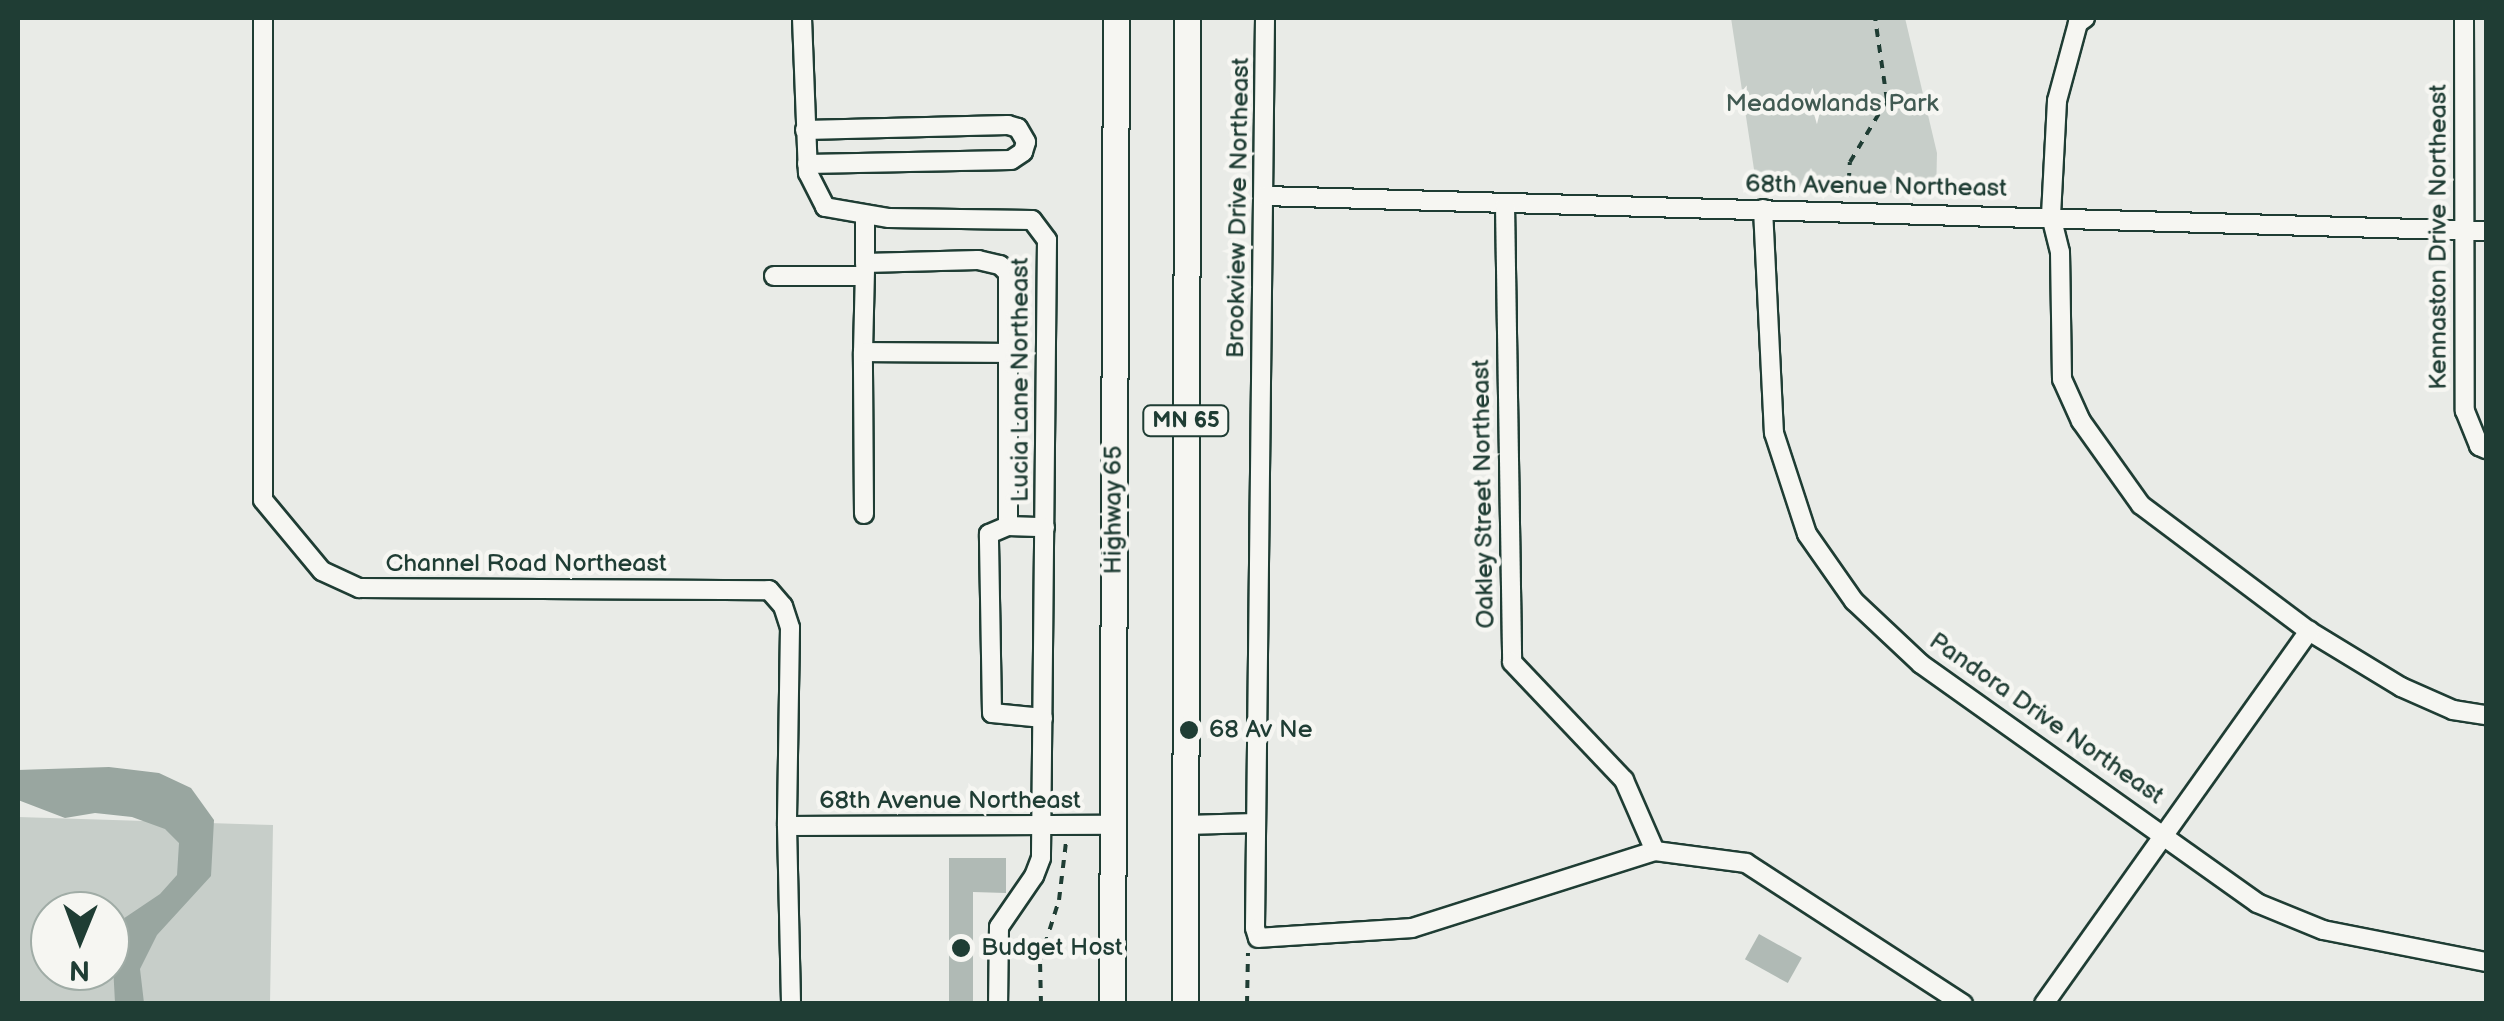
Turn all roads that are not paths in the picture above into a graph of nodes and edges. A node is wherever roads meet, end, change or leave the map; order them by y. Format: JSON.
{"nodes":[{"id":1,"x":264,"y":18,"type":"edge"},
{"id":2,"x":802,"y":18,"type":"edge"},
{"id":3,"x":1116,"y":18,"type":"edge"},
{"id":4,"x":1186,"y":18,"type":"edge"},
{"id":5,"x":1266,"y":18,"type":"edge"},
{"id":6,"x":2085,"y":18,"type":"edge"},
{"id":7,"x":2464,"y":18,"type":"edge"},
{"id":8,"x":805,"y":130,"type":"junction"},
{"id":9,"x":807,"y":164,"type":"junction"},
{"id":10,"x":1264,"y":196,"type":"junction"},
{"id":11,"x":1505,"y":205,"type":"junction"},
{"id":12,"x":1763,"y":209,"type":"junction"},
{"id":13,"x":865,"y":216,"type":"junction"},
{"id":14,"x":2051,"y":216,"type":"junction"},
{"id":15,"x":2462,"y":231,"type":"junction"},
{"id":16,"x":2486,"y":231,"type":"edge"},
{"id":17,"x":865,"y":270,"type":"junction"},
{"id":18,"x":774,"y":276,"type":"dead end"},
{"id":19,"x":1046,"y":307,"type":"junction"},
{"id":20,"x":1010,"y":308,"type":"junction"},
{"id":21,"x":863,"y":352,"type":"junction"},
{"id":22,"x":1010,"y":353,"type":"junction"},
{"id":23,"x":2486,"y":450,"type":"edge"},
{"id":24,"x":864,"y":514,"type":"dead end"},
{"id":25,"x":1008,"y":526,"type":"junction"},
{"id":26,"x":1045,"y":527,"type":"junction"},
{"id":27,"x":2309,"y":631,"type":"junction"},
{"id":28,"x":2486,"y":715,"type":"edge"},
{"id":29,"x":1043,"y":718,"type":"junction"},
{"id":30,"x":1256,"y":823,"type":"junction"},
{"id":31,"x":1113,"y":825,"type":"junction"},
{"id":32,"x":1186,"y":825,"type":"junction"},
{"id":33,"x":787,"y":826,"type":"junction"},
{"id":34,"x":1042,"y":827,"type":"junction"},
{"id":35,"x":2164,"y":833,"type":"junction"},
{"id":36,"x":1654,"y":851,"type":"junction"},
{"id":37,"x":2486,"y":962,"type":"edge"},
{"id":38,"x":791,"y":1004,"type":"edge"},
{"id":39,"x":998,"y":1004,"type":"edge"},
{"id":40,"x":1112,"y":1004,"type":"edge"},
{"id":41,"x":1185,"y":1004,"type":"edge"},
{"id":42,"x":1962,"y":1004,"type":"edge"},
{"id":43,"x":2044,"y":1004,"type":"edge"}],
"edges":[{"from":1,"to":33,"type":"street","name":"Channel Road Northeast"},
{"from":2,"to":8,"type":"street","name":"Lucia Lane Northeast"},
{"from":3,"to":31,"type":"highway","name":"Highway 65","number":"MN 65"},
{"from":4,"to":32,"type":"highway","number":"MN 65"},
{"from":5,"to":10,"type":"street","name":"Brookview Drive Northeast"},
{"from":6,"to":14,"type":"street"},
{"from":7,"to":15,"type":"street","name":"Kennaston Drive Northeast"},
{"from":8,"to":9,"type":"street","name":"Lucia Lane Northeast"},
{"from":8,"to":9,"type":"street"},
{"from":9,"to":13,"type":"street","name":"Lucia Lane Northeast"},
{"from":10,"to":11,"type":"street","name":"68th Avenue Northeast"},
{"from":10,"to":30,"type":"street","name":"Brookview Drive Northeast"},
{"from":11,"to":12,"type":"street","name":"68th Avenue Northeast"},
{"from":11,"to":36,"type":"street","name":"Oakley Street Northeast"},
{"from":12,"to":14,"type":"street","name":"68th Avenue Northeast"},
{"from":12,"to":35,"type":"street","name":"Pandora Drive Northeast"},
{"from":13,"to":17,"type":"street"},
{"from":13,"to":19,"type":"street","name":"Lucia Lane Northeast"},
{"from":14,"to":15,"type":"street","name":"68th Avenue Northeast"},
{"from":14,"to":27,"type":"street"},
{"from":15,"to":16,"type":"street","name":"68th Avenue Northeast"},
{"from":15,"to":23,"type":"street","name":"Kennaston Drive Northeast"},
{"from":17,"to":18,"type":"street"},
{"from":17,"to":20,"type":"street"},
{"from":17,"to":21,"type":"street"},
{"from":19,"to":20,"type":"street"},
{"from":19,"to":26,"type":"street","name":"Lucia Lane Northeast"},
{"from":20,"to":22,"type":"street"},
{"from":21,"to":22,"type":"street"},
{"from":21,"to":24,"type":"street"},
{"from":22,"to":25,"type":"street"},
{"from":25,"to":26,"type":"street"},
{"from":25,"to":29,"type":"street"},
{"from":26,"to":29,"type":"street","name":"Lucia Lane Northeast"},
{"from":27,"to":28,"type":"street"},
{"from":27,"to":35,"type":"street"},
{"from":29,"to":34,"type":"street","name":"Lucia Lane Northeast"},
{"from":30,"to":32,"type":"street"},
{"from":30,"to":36,"type":"street","name":"Brookview Drive Northeast"},
{"from":31,"to":34,"type":"street","name":"68th Avenue Northeast"},
{"from":31,"to":40,"type":"highway","name":"Highway 65","number":"MN 65"},
{"from":32,"to":41,"type":"highway","number":"MN 65"},
{"from":33,"to":34,"type":"street","name":"68th Avenue Northeast"},
{"from":33,"to":38,"type":"street","name":"Channel Road Northeast"},
{"from":34,"to":39,"type":"street","name":"Lucia Lane Northeast"},
{"from":35,"to":37,"type":"street","name":"Pandora Drive Northeast"},
{"from":35,"to":43,"type":"street"},
{"from":36,"to":42,"type":"street"}]}
